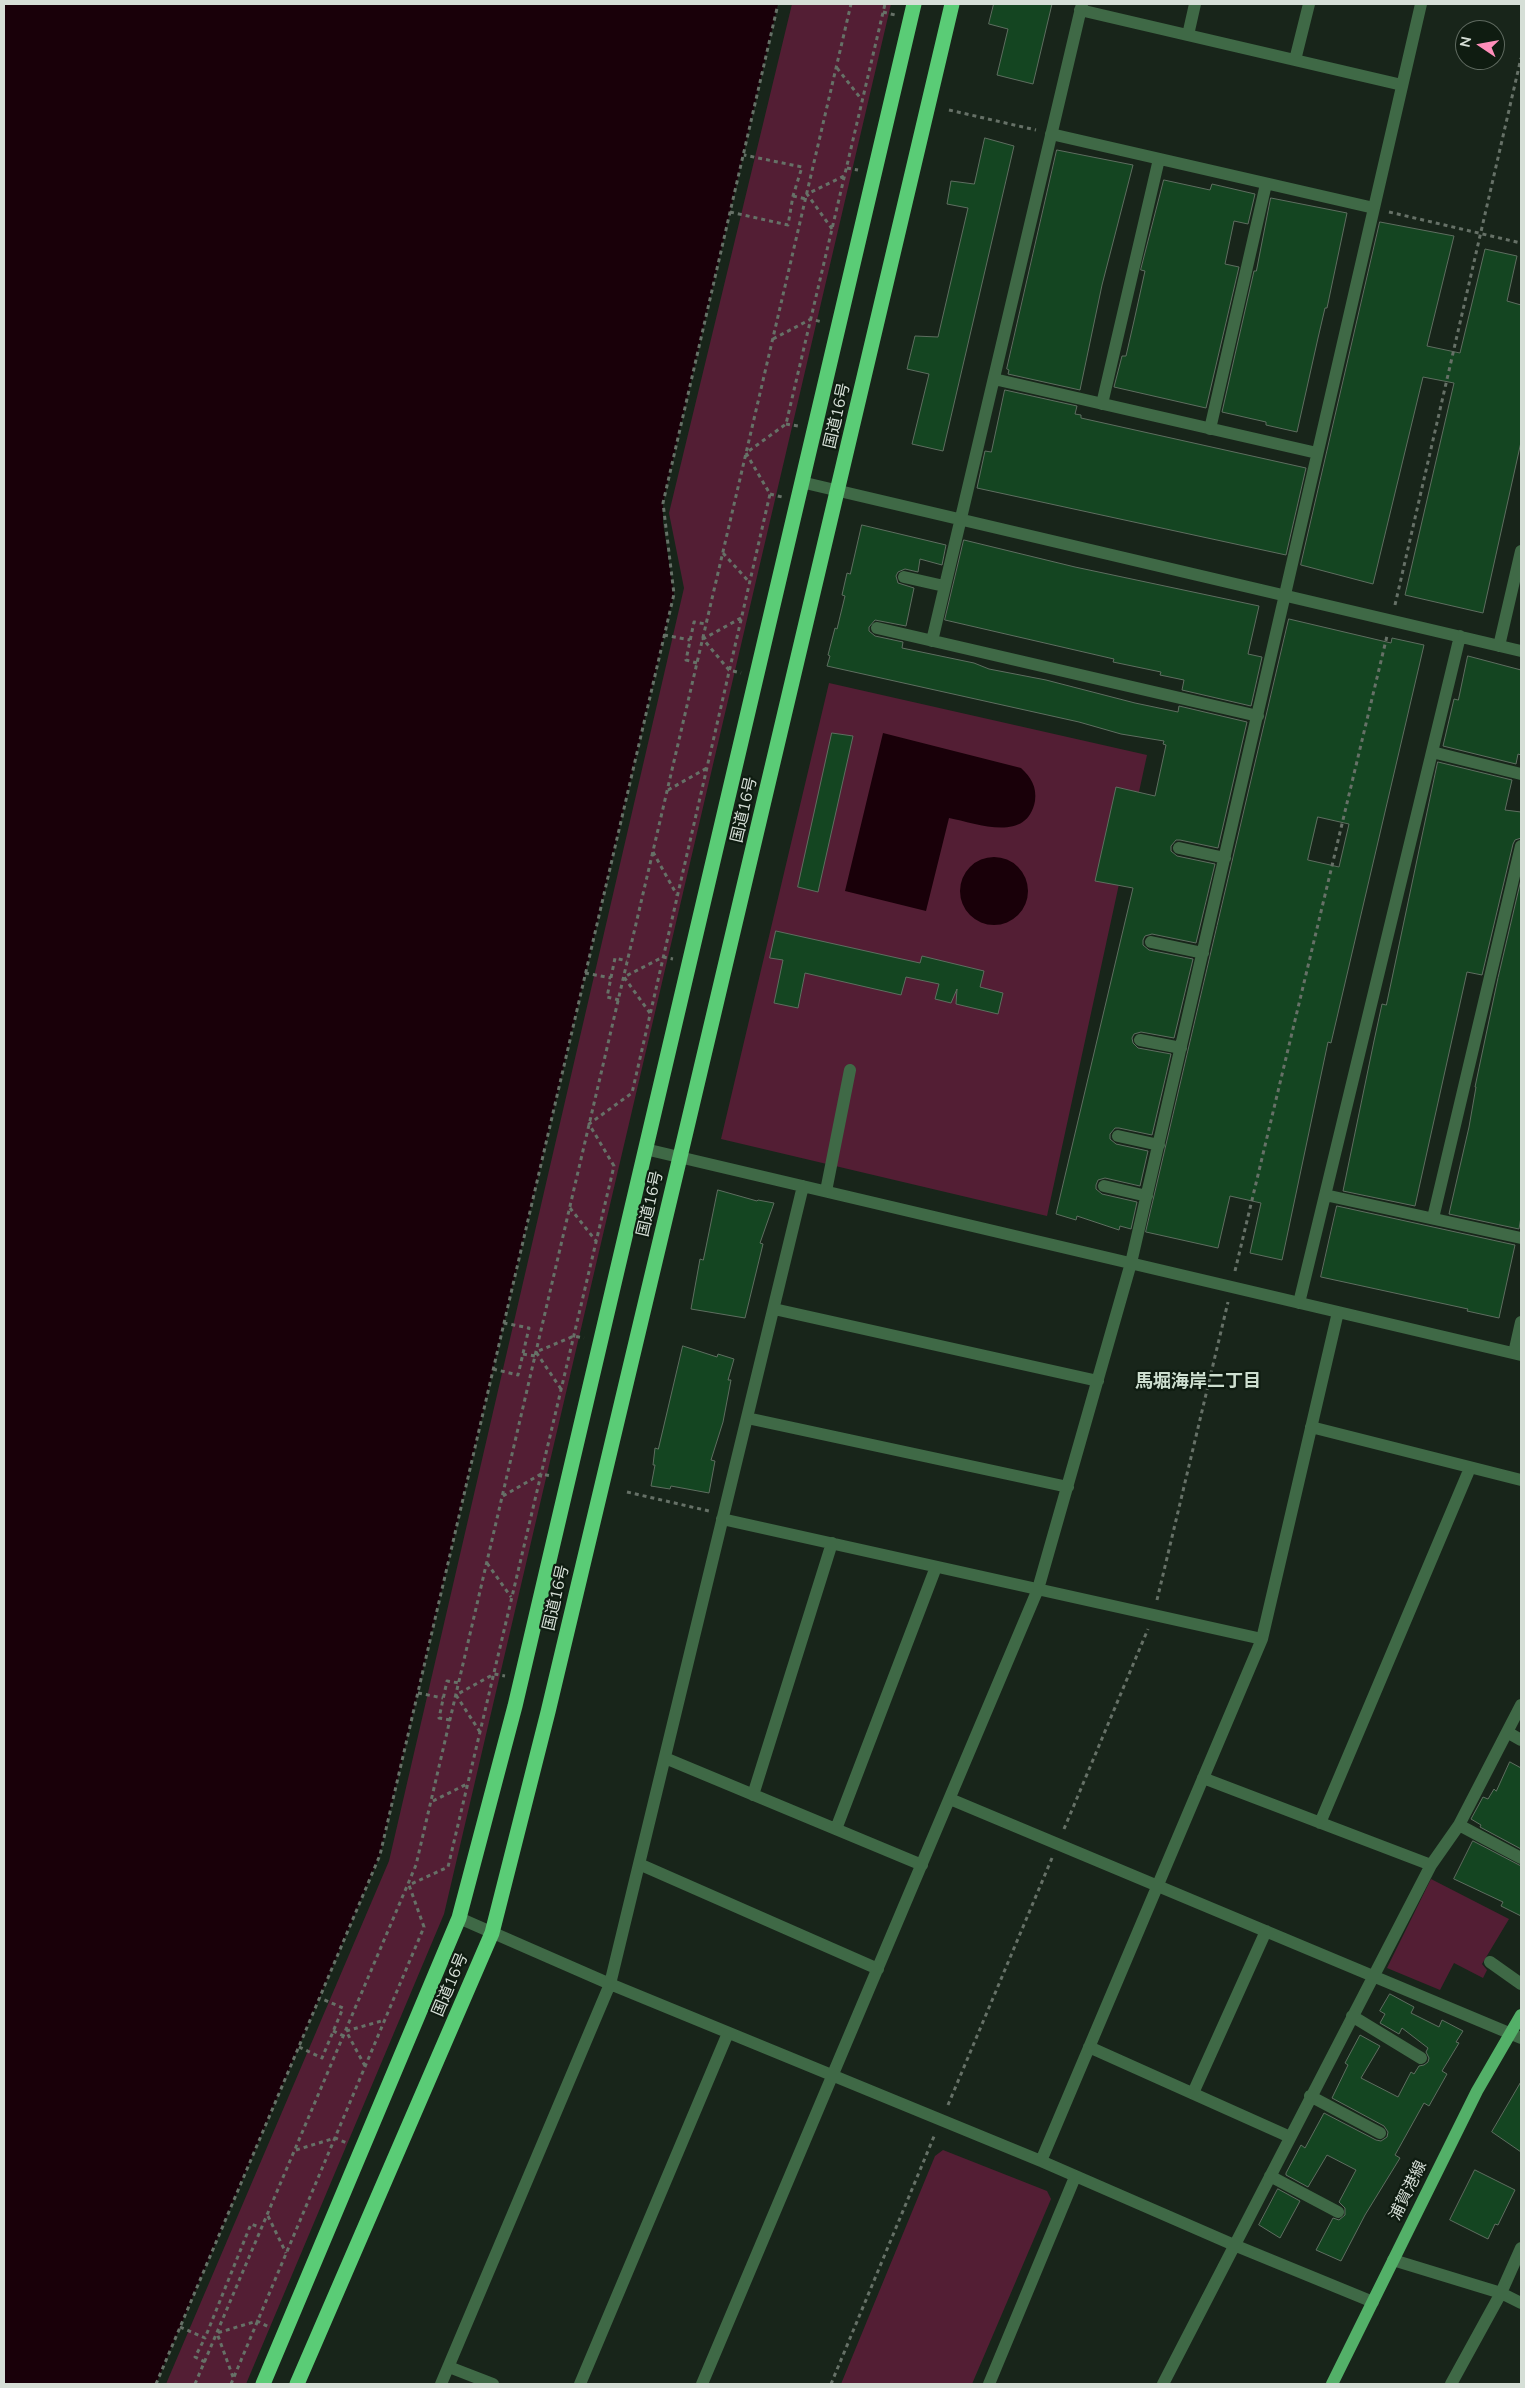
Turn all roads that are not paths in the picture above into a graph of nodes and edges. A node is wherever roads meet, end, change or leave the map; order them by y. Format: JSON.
{"nodes":[{"id":1,"x":914,"y":4,"type":"edge"},
{"id":2,"x":952,"y":4,"type":"edge"},
{"id":3,"x":1195,"y":4,"type":"edge"},
{"id":4,"x":1309,"y":4,"type":"edge"},
{"id":5,"x":1421,"y":4,"type":"edge"},
{"id":6,"x":1081,"y":7,"type":"edge"},
{"id":7,"x":1188,"y":35,"type":"junction"},
{"id":8,"x":1296,"y":60,"type":"junction"},
{"id":9,"x":1402,"y":85,"type":"junction"},
{"id":10,"x":1051,"y":134,"type":"junction"},
{"id":11,"x":1159,"y":159,"type":"junction"},
{"id":12,"x":1266,"y":184,"type":"junction"},
{"id":13,"x":1374,"y":208,"type":"junction"},
{"id":14,"x":994,"y":379,"type":"junction"},
{"id":15,"x":1102,"y":404,"type":"junction"},
{"id":16,"x":1210,"y":429,"type":"junction"},
{"id":17,"x":1317,"y":453,"type":"junction"},
{"id":18,"x":801,"y":482,"type":"junction"},
{"id":19,"x":838,"y":491,"type":"junction"},
{"id":20,"x":960,"y":520,"type":"junction"},
{"id":21,"x":1521,"y":550,"type":"edge"},
{"id":22,"x":904,"y":577,"type":"dead end"},
{"id":23,"x":944,"y":586,"type":"junction"},
{"id":24,"x":1286,"y":596,"type":"junction"},
{"id":25,"x":877,"y":628,"type":"dead end"},
{"id":26,"x":1460,"y":636,"type":"junction"},
{"id":27,"x":932,"y":641,"type":"junction"},
{"id":28,"x":1499,"y":646,"type":"junction"},
{"id":29,"x":1521,"y":651,"type":"edge"},
{"id":30,"x":1258,"y":716,"type":"junction"},
{"id":31,"x":1432,"y":752,"type":"junction"},
{"id":32,"x":1521,"y":774,"type":"edge"},
{"id":33,"x":1521,"y":846,"type":"edge"},
{"id":34,"x":1179,"y":848,"type":"dead end"},
{"id":35,"x":1225,"y":858,"type":"junction"},
{"id":36,"x":1151,"y":942,"type":"dead end"},
{"id":37,"x":1203,"y":953,"type":"junction"},
{"id":38,"x":1140,"y":1040,"type":"dead end"},
{"id":39,"x":1181,"y":1048,"type":"junction"},
{"id":40,"x":850,"y":1070,"type":"dead end"},
{"id":41,"x":1118,"y":1136,"type":"dead end"},
{"id":42,"x":1159,"y":1145,"type":"junction"},
{"id":43,"x":645,"y":1149,"type":"junction"},
{"id":44,"x":680,"y":1157,"type":"junction"},
{"id":45,"x":803,"y":1186,"type":"junction"},
{"id":46,"x":1104,"y":1186,"type":"dead end"},
{"id":47,"x":826,"y":1192,"type":"junction"},
{"id":48,"x":1325,"y":1195,"type":"junction"},
{"id":49,"x":1147,"y":1196,"type":"junction"},
{"id":50,"x":1433,"y":1218,"type":"junction"},
{"id":51,"x":1521,"y":1238,"type":"edge"},
{"id":52,"x":1132,"y":1264,"type":"junction"},
{"id":53,"x":1299,"y":1303,"type":"junction"},
{"id":54,"x":774,"y":1309,"type":"junction"},
{"id":55,"x":1338,"y":1312,"type":"junction"},
{"id":56,"x":1521,"y":1322,"type":"edge"},
{"id":57,"x":1518,"y":1354,"type":"edge"},
{"id":58,"x":1098,"y":1381,"type":"junction"},
{"id":59,"x":747,"y":1418,"type":"junction"},
{"id":60,"x":1311,"y":1427,"type":"junction"},
{"id":61,"x":1470,"y":1468,"type":"junction"},
{"id":62,"x":1521,"y":1480,"type":"edge"},
{"id":63,"x":1068,"y":1487,"type":"junction"},
{"id":64,"x":723,"y":1517,"type":"junction"},
{"id":65,"x":832,"y":1543,"type":"junction"},
{"id":66,"x":936,"y":1567,"type":"junction"},
{"id":67,"x":1038,"y":1589,"type":"junction"},
{"id":68,"x":1262,"y":1639,"type":"junction"},
{"id":69,"x":1521,"y":1705,"type":"edge"},
{"id":70,"x":1507,"y":1732,"type":"junction"},
{"id":71,"x":1521,"y":1740,"type":"edge"},
{"id":72,"x":664,"y":1758,"type":"junction"},
{"id":73,"x":1203,"y":1778,"type":"junction"},
{"id":74,"x":753,"y":1795,"type":"junction"},
{"id":75,"x":950,"y":1799,"type":"junction"},
{"id":76,"x":1320,"y":1823,"type":"junction"},
{"id":77,"x":1459,"y":1825,"type":"junction"},
{"id":78,"x":836,"y":1829,"type":"junction"},
{"id":79,"x":1521,"y":1858,"type":"edge"},
{"id":80,"x":639,"y":1864,"type":"junction"},
{"id":81,"x":922,"y":1865,"type":"junction"},
{"id":82,"x":1431,"y":1865,"type":"junction"},
{"id":83,"x":1157,"y":1886,"type":"junction"},
{"id":84,"x":459,"y":1918,"type":"junction"},
{"id":85,"x":1266,"y":1931,"type":"junction"},
{"id":86,"x":492,"y":1933,"type":"junction"},
{"id":87,"x":1490,"y":1962,"type":"dead end"},
{"id":88,"x":878,"y":1969,"type":"junction"},
{"id":89,"x":1373,"y":1976,"type":"junction"},
{"id":90,"x":610,"y":1984,"type":"junction"},
{"id":91,"x":1521,"y":1984,"type":"edge"},
{"id":92,"x":1521,"y":2015,"type":"edge"},
{"id":93,"x":1352,"y":2016,"type":"junction"},
{"id":94,"x":728,"y":2033,"type":"junction"},
{"id":95,"x":1516,"y":2035,"type":"edge"},
{"id":96,"x":1089,"y":2046,"type":"junction"},
{"id":97,"x":1421,"y":2058,"type":"dead end"},
{"id":98,"x":833,"y":2076,"type":"junction"},
{"id":99,"x":1193,"y":2093,"type":"junction"},
{"id":100,"x":1310,"y":2096,"type":"junction"},
{"id":101,"x":1380,"y":2133,"type":"dead end"},
{"id":102,"x":1290,"y":2137,"type":"junction"},
{"id":103,"x":1041,"y":2161,"type":"junction"},
{"id":104,"x":1270,"y":2176,"type":"junction"},
{"id":105,"x":1075,"y":2177,"type":"junction"},
{"id":106,"x":1338,"y":2212,"type":"dead end"},
{"id":107,"x":1234,"y":2245,"type":"junction"},
{"id":108,"x":1521,"y":2248,"type":"edge"},
{"id":109,"x":1393,"y":2260,"type":"junction"},
{"id":110,"x":1501,"y":2293,"type":"junction"},
{"id":111,"x":1373,"y":2302,"type":"junction"},
{"id":112,"x":1521,"y":2304,"type":"edge"},
{"id":113,"x":449,"y":2367,"type":"junction"},
{"id":114,"x":263,"y":2384,"type":"edge"},
{"id":115,"x":297,"y":2384,"type":"edge"},
{"id":116,"x":441,"y":2384,"type":"edge"},
{"id":117,"x":493,"y":2384,"type":"edge"},
{"id":118,"x":580,"y":2384,"type":"edge"},
{"id":119,"x":702,"y":2384,"type":"edge"},
{"id":120,"x":989,"y":2384,"type":"edge"},
{"id":121,"x":1163,"y":2384,"type":"edge"},
{"id":122,"x":1332,"y":2384,"type":"edge"},
{"id":123,"x":1451,"y":2384,"type":"edge"}],
"edges":[{"from":1,"to":18,"type":"highway","name":"国道16号"},
{"from":2,"to":19,"type":"highway","name":"国道16号"},
{"from":3,"to":7,"type":"street"},
{"from":4,"to":8,"type":"street"},
{"from":5,"to":9,"type":"street"},
{"from":6,"to":7,"type":"street"},
{"from":6,"to":10,"type":"street"},
{"from":7,"to":8,"type":"street"},
{"from":8,"to":9,"type":"street"},
{"from":9,"to":13,"type":"street"},
{"from":10,"to":11,"type":"street"},
{"from":10,"to":14,"type":"street"},
{"from":11,"to":12,"type":"street"},
{"from":11,"to":15,"type":"street"},
{"from":12,"to":13,"type":"street"},
{"from":12,"to":16,"type":"street"},
{"from":13,"to":17,"type":"street"},
{"from":14,"to":15,"type":"street"},
{"from":14,"to":20,"type":"street"},
{"from":15,"to":16,"type":"street"},
{"from":16,"to":17,"type":"street"},
{"from":17,"to":24,"type":"street"},
{"from":18,"to":19,"type":"street"},
{"from":18,"to":43,"type":"highway","name":"国道16号"},
{"from":19,"to":20,"type":"street"},
{"from":19,"to":44,"type":"highway","name":"国道16号"},
{"from":20,"to":23,"type":"street"},
{"from":20,"to":24,"type":"street"},
{"from":21,"to":28,"type":"street"},
{"from":22,"to":23,"type":"street"},
{"from":23,"to":27,"type":"street"},
{"from":24,"to":26,"type":"street"},
{"from":24,"to":30,"type":"street"},
{"from":25,"to":27,"type":"street"},
{"from":26,"to":28,"type":"street"},
{"from":26,"to":31,"type":"street"},
{"from":27,"to":30,"type":"street"},
{"from":28,"to":29,"type":"street"},
{"from":30,"to":35,"type":"street"},
{"from":31,"to":32,"type":"street"},
{"from":31,"to":48,"type":"street"},
{"from":33,"to":50,"type":"street"},
{"from":34,"to":35,"type":"street"},
{"from":35,"to":37,"type":"street"},
{"from":36,"to":37,"type":"street"},
{"from":37,"to":39,"type":"street"},
{"from":38,"to":39,"type":"street"},
{"from":39,"to":42,"type":"street"},
{"from":40,"to":47,"type":"street"},
{"from":41,"to":42,"type":"street"},
{"from":42,"to":49,"type":"street"},
{"from":43,"to":44,"type":"street"},
{"from":43,"to":84,"type":"highway","name":"国道16号"},
{"from":44,"to":45,"type":"street"},
{"from":44,"to":86,"type":"highway","name":"国道16号"},
{"from":45,"to":47,"type":"street"},
{"from":45,"to":54,"type":"street"},
{"from":46,"to":49,"type":"street"},
{"from":47,"to":52,"type":"street"},
{"from":48,"to":50,"type":"street"},
{"from":48,"to":53,"type":"street"},
{"from":49,"to":52,"type":"street"},
{"from":50,"to":51,"type":"street"},
{"from":52,"to":53,"type":"street"},
{"from":52,"to":58,"type":"street"},
{"from":53,"to":55,"type":"street"},
{"from":54,"to":58,"type":"street"},
{"from":54,"to":59,"type":"street"},
{"from":55,"to":57,"type":"street"},
{"from":55,"to":60,"type":"street"},
{"from":56,"to":57,"type":"street"},
{"from":58,"to":63,"type":"street"},
{"from":59,"to":63,"type":"street"},
{"from":59,"to":64,"type":"street"},
{"from":60,"to":61,"type":"street"},
{"from":60,"to":68,"type":"street"},
{"from":61,"to":62,"type":"street"},
{"from":61,"to":76,"type":"street"},
{"from":63,"to":67,"type":"street"},
{"from":64,"to":65,"type":"street"},
{"from":64,"to":72,"type":"street"},
{"from":65,"to":66,"type":"street"},
{"from":65,"to":74,"type":"street"},
{"from":66,"to":67,"type":"street"},
{"from":66,"to":78,"type":"street"},
{"from":67,"to":68,"type":"street"},
{"from":67,"to":75,"type":"street"},
{"from":68,"to":73,"type":"street"},
{"from":69,"to":70,"type":"street"},
{"from":70,"to":71,"type":"street"},
{"from":70,"to":77,"type":"street"},
{"from":72,"to":74,"type":"street"},
{"from":72,"to":80,"type":"street"},
{"from":73,"to":76,"type":"street"},
{"from":73,"to":83,"type":"street"},
{"from":74,"to":78,"type":"street"},
{"from":75,"to":81,"type":"street"},
{"from":75,"to":83,"type":"street"},
{"from":76,"to":82,"type":"street"},
{"from":77,"to":79,"type":"street"},
{"from":77,"to":82,"type":"street"},
{"from":78,"to":81,"type":"street"},
{"from":80,"to":88,"type":"street"},
{"from":80,"to":90,"type":"street"},
{"from":81,"to":88,"type":"street"},
{"from":82,"to":89,"type":"street"},
{"from":83,"to":85,"type":"street"},
{"from":83,"to":96,"type":"street"},
{"from":84,"to":86,"type":"street"},
{"from":84,"to":114,"type":"highway","name":"国道16号"},
{"from":85,"to":89,"type":"street"},
{"from":85,"to":99,"type":"street"},
{"from":86,"to":90,"type":"street"},
{"from":86,"to":115,"type":"highway","name":"国道16号"},
{"from":87,"to":91,"type":"street"},
{"from":88,"to":98,"type":"street"},
{"from":89,"to":93,"type":"street"},
{"from":89,"to":95,"type":"street"},
{"from":90,"to":94,"type":"street"},
{"from":90,"to":113,"type":"street"},
{"from":92,"to":95,"type":"main road","name":"浦賀港線"},
{"from":93,"to":97,"type":"street"},
{"from":93,"to":100,"type":"street"},
{"from":94,"to":98,"type":"street"},
{"from":94,"to":118,"type":"street"},
{"from":95,"to":109,"type":"main road","name":"浦賀港線"},
{"from":96,"to":99,"type":"street"},
{"from":96,"to":103,"type":"street"},
{"from":98,"to":103,"type":"street"},
{"from":98,"to":119,"type":"street"},
{"from":99,"to":102,"type":"street"},
{"from":100,"to":101,"type":"street"},
{"from":100,"to":102,"type":"street"},
{"from":102,"to":104,"type":"street"},
{"from":103,"to":105,"type":"street"},
{"from":104,"to":106,"type":"street"},
{"from":104,"to":107,"type":"street"},
{"from":105,"to":107,"type":"street"},
{"from":105,"to":120,"type":"street"},
{"from":107,"to":111,"type":"street"},
{"from":107,"to":121,"type":"street"},
{"from":108,"to":110,"type":"street"},
{"from":109,"to":110,"type":"street"},
{"from":109,"to":111,"type":"main road","name":"浦賀港線"},
{"from":110,"to":112,"type":"street"},
{"from":110,"to":123,"type":"street"},
{"from":111,"to":122,"type":"main road","name":"浦賀港線"},
{"from":113,"to":116,"type":"street"},
{"from":113,"to":117,"type":"street"}]}
